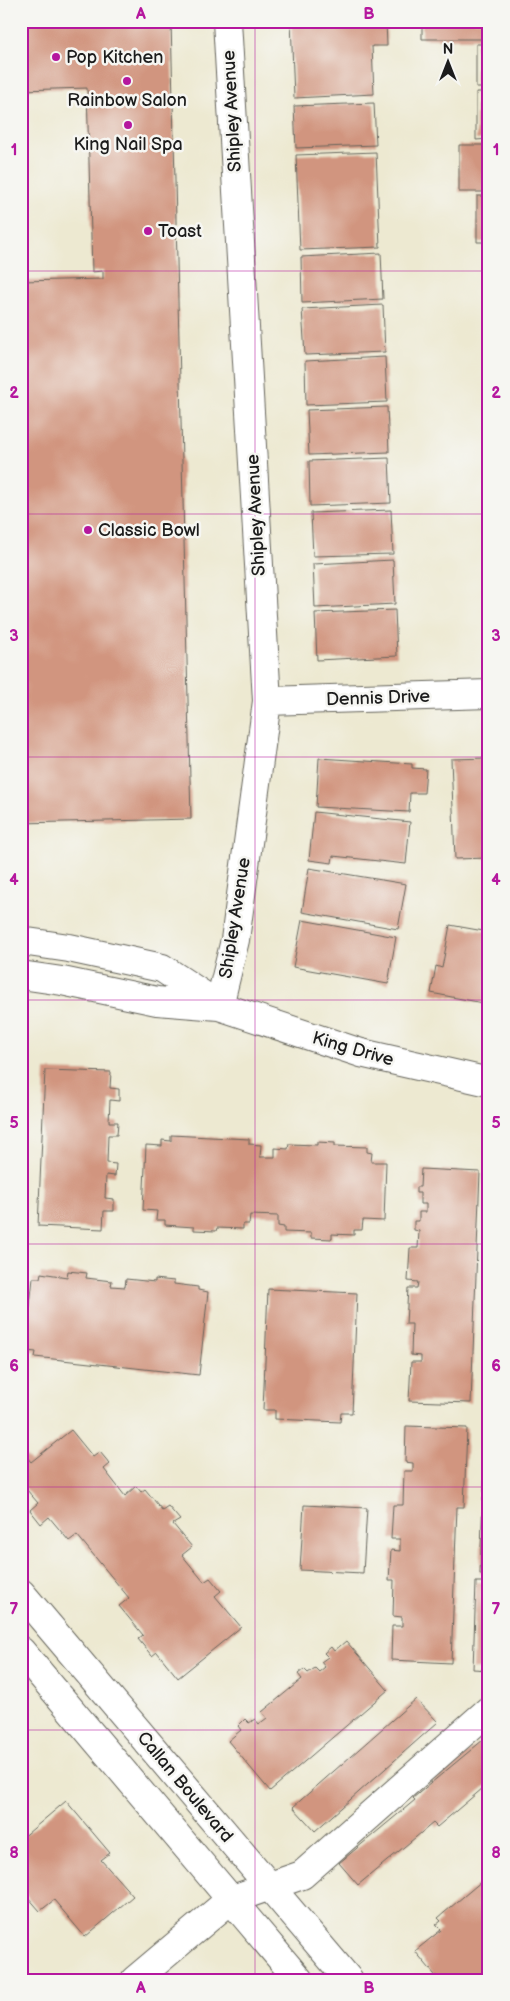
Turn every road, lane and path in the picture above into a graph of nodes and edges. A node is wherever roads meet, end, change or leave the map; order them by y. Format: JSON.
{"nodes":[{"id":1,"x":227,"y":21,"type":"edge"},
{"id":2,"x":489,"y":694,"type":"edge"},
{"id":3,"x":266,"y":701,"type":"junction"},
{"id":4,"x":21,"y":941,"type":"edge"},
{"id":5,"x":21,"y":975,"type":"edge"},
{"id":6,"x":219,"y":1006,"type":"junction"},
{"id":7,"x":489,"y":1082,"type":"edge"},
{"id":8,"x":21,"y":1594,"type":"edge"},
{"id":9,"x":21,"y":1651,"type":"edge"},
{"id":10,"x":489,"y":1710,"type":"edge"},
{"id":11,"x":268,"y":1885,"type":"junction"},
{"id":12,"x":230,"y":1900,"type":"junction"},
{"id":13,"x":135,"y":1980,"type":"edge"},
{"id":14,"x":299,"y":1980,"type":"edge"},
{"id":15,"x":350,"y":1980,"type":"edge"}],
"edges":[{"from":1,"to":3,"type":"street","name":"Shipley Avenue"},
{"from":2,"to":3,"type":"street","name":"Dennis Drive"},
{"from":3,"to":6,"type":"street","name":"Shipley Avenue"},
{"from":4,"to":6,"type":"street","name":"King Drive"},
{"from":5,"to":6,"type":"street","name":"King Drive"},
{"from":6,"to":7,"type":"street","name":"King Drive"},
{"from":8,"to":11,"type":"street","name":"Callan Boulevard"},
{"from":9,"to":12,"type":"street"},
{"from":10,"to":11,"type":"street"},
{"from":11,"to":12,"type":"street"},
{"from":11,"to":15,"type":"street","name":"Callan Boulevard"},
{"from":12,"to":13,"type":"street"},
{"from":12,"to":14,"type":"street"}]}
